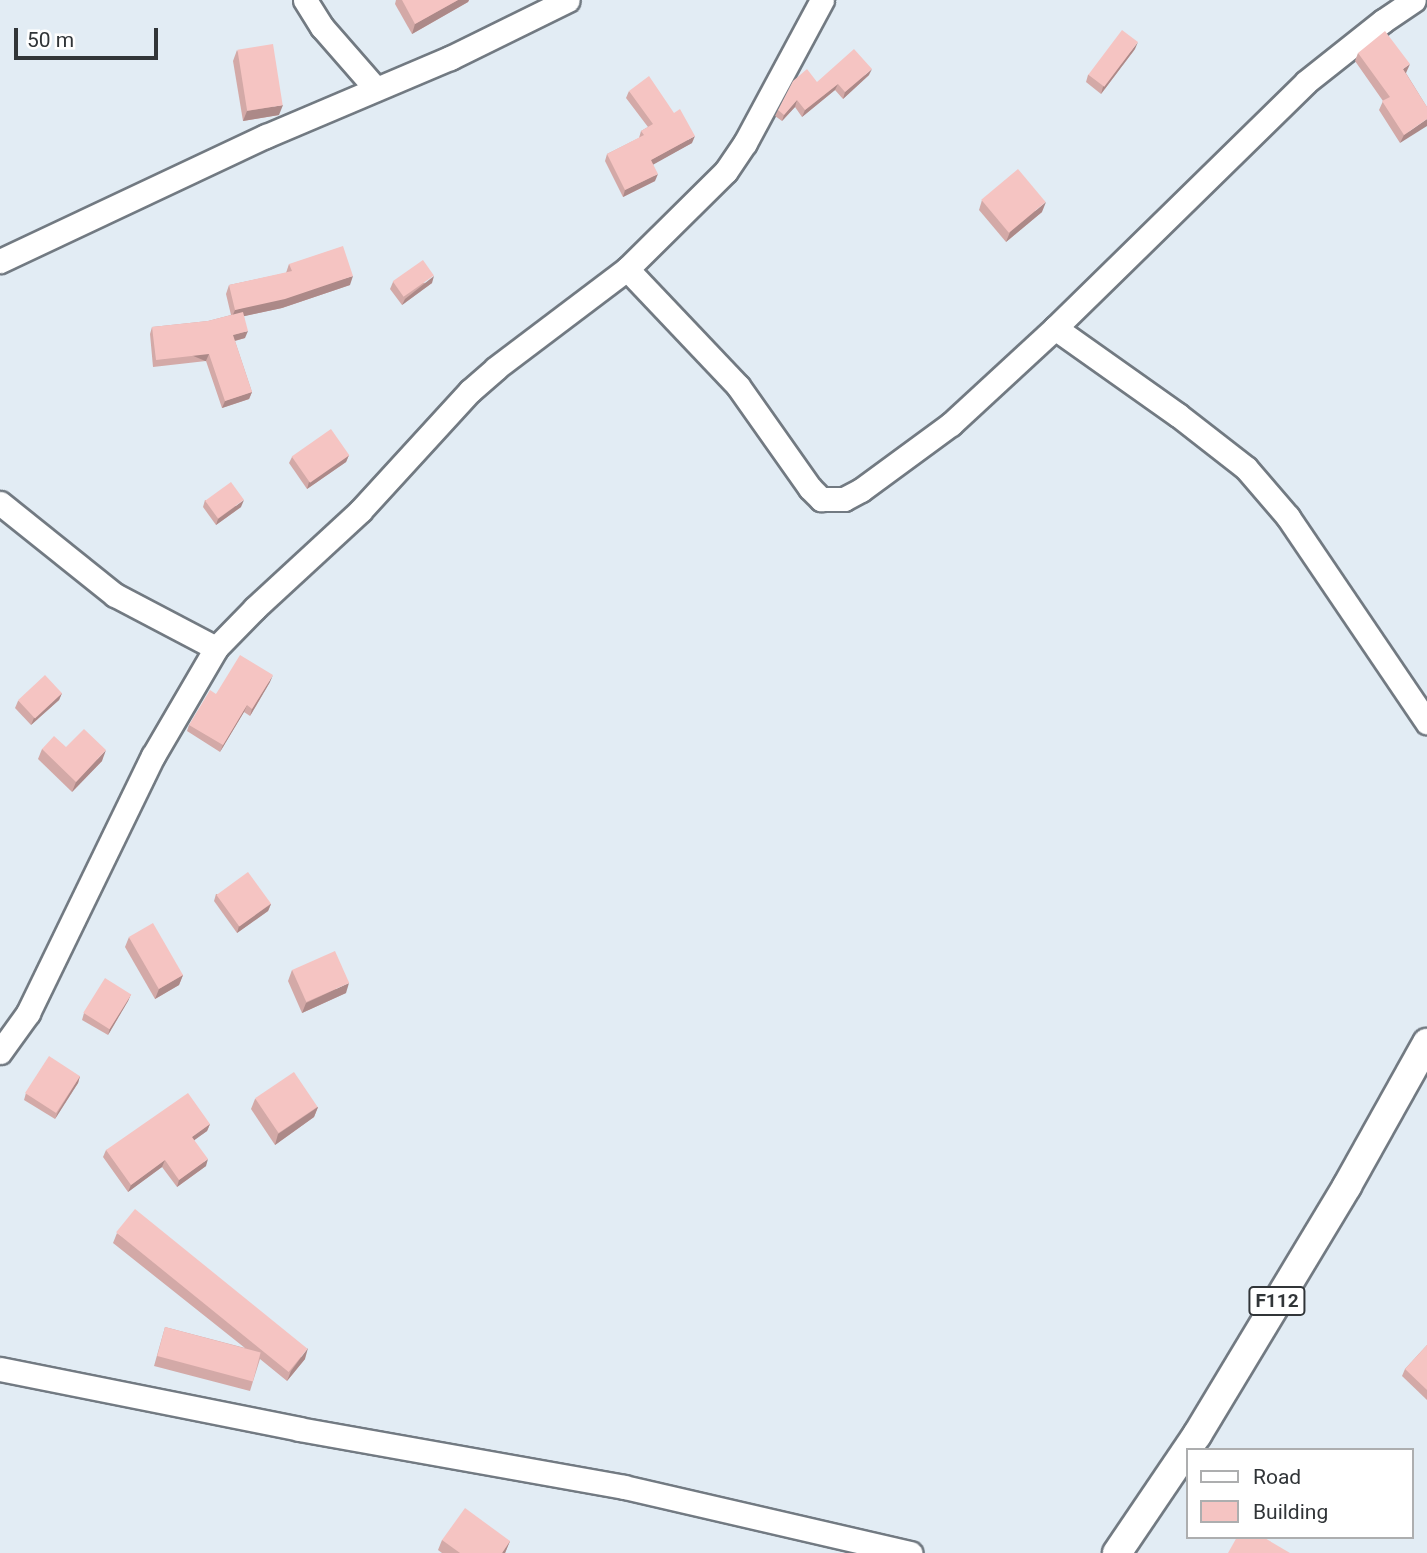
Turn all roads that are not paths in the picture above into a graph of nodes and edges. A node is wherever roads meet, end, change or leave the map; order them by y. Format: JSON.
{"nodes":[{"id":1,"x":304,"y":0,"type":"edge"},
{"id":2,"x":568,"y":0,"type":"edge"},
{"id":3,"x":822,"y":0,"type":"edge"},
{"id":4,"x":1414,"y":0,"type":"edge"},
{"id":5,"x":376,"y":89,"type":"junction"},
{"id":6,"x":0,"y":261,"type":"edge"},
{"id":7,"x":626,"y":270,"type":"junction"},
{"id":8,"x":1055,"y":328,"type":"junction"},
{"id":9,"x":0,"y":503,"type":"edge"},
{"id":10,"x":216,"y":648,"type":"junction"},
{"id":11,"x":1427,"y":722,"type":"edge"},
{"id":12,"x":1427,"y":1043,"type":"edge"},
{"id":13,"x":0,"y":1052,"type":"edge"},
{"id":14,"x":0,"y":1368,"type":"edge"},
{"id":15,"x":1187,"y":1448,"type":"edge"},
{"id":16,"x":1186,"y":1450,"type":"edge"},
{"id":17,"x":911,"y":1553,"type":"edge"},
{"id":18,"x":1117,"y":1553,"type":"edge"}],
"edges":[{"from":1,"to":5,"type":"street"},
{"from":2,"to":5,"type":"street"},
{"from":3,"to":7,"type":"street"},
{"from":4,"to":8,"type":"street"},
{"from":5,"to":6,"type":"street"},
{"from":7,"to":8,"type":"street"},
{"from":7,"to":10,"type":"street"},
{"from":8,"to":11,"type":"street"},
{"from":9,"to":10,"type":"street"},
{"from":10,"to":13,"type":"street"},
{"from":12,"to":15,"type":"main road","number":"F112"},
{"from":14,"to":17,"type":"street"},
{"from":16,"to":18,"type":"main road","number":"F112"}]}
